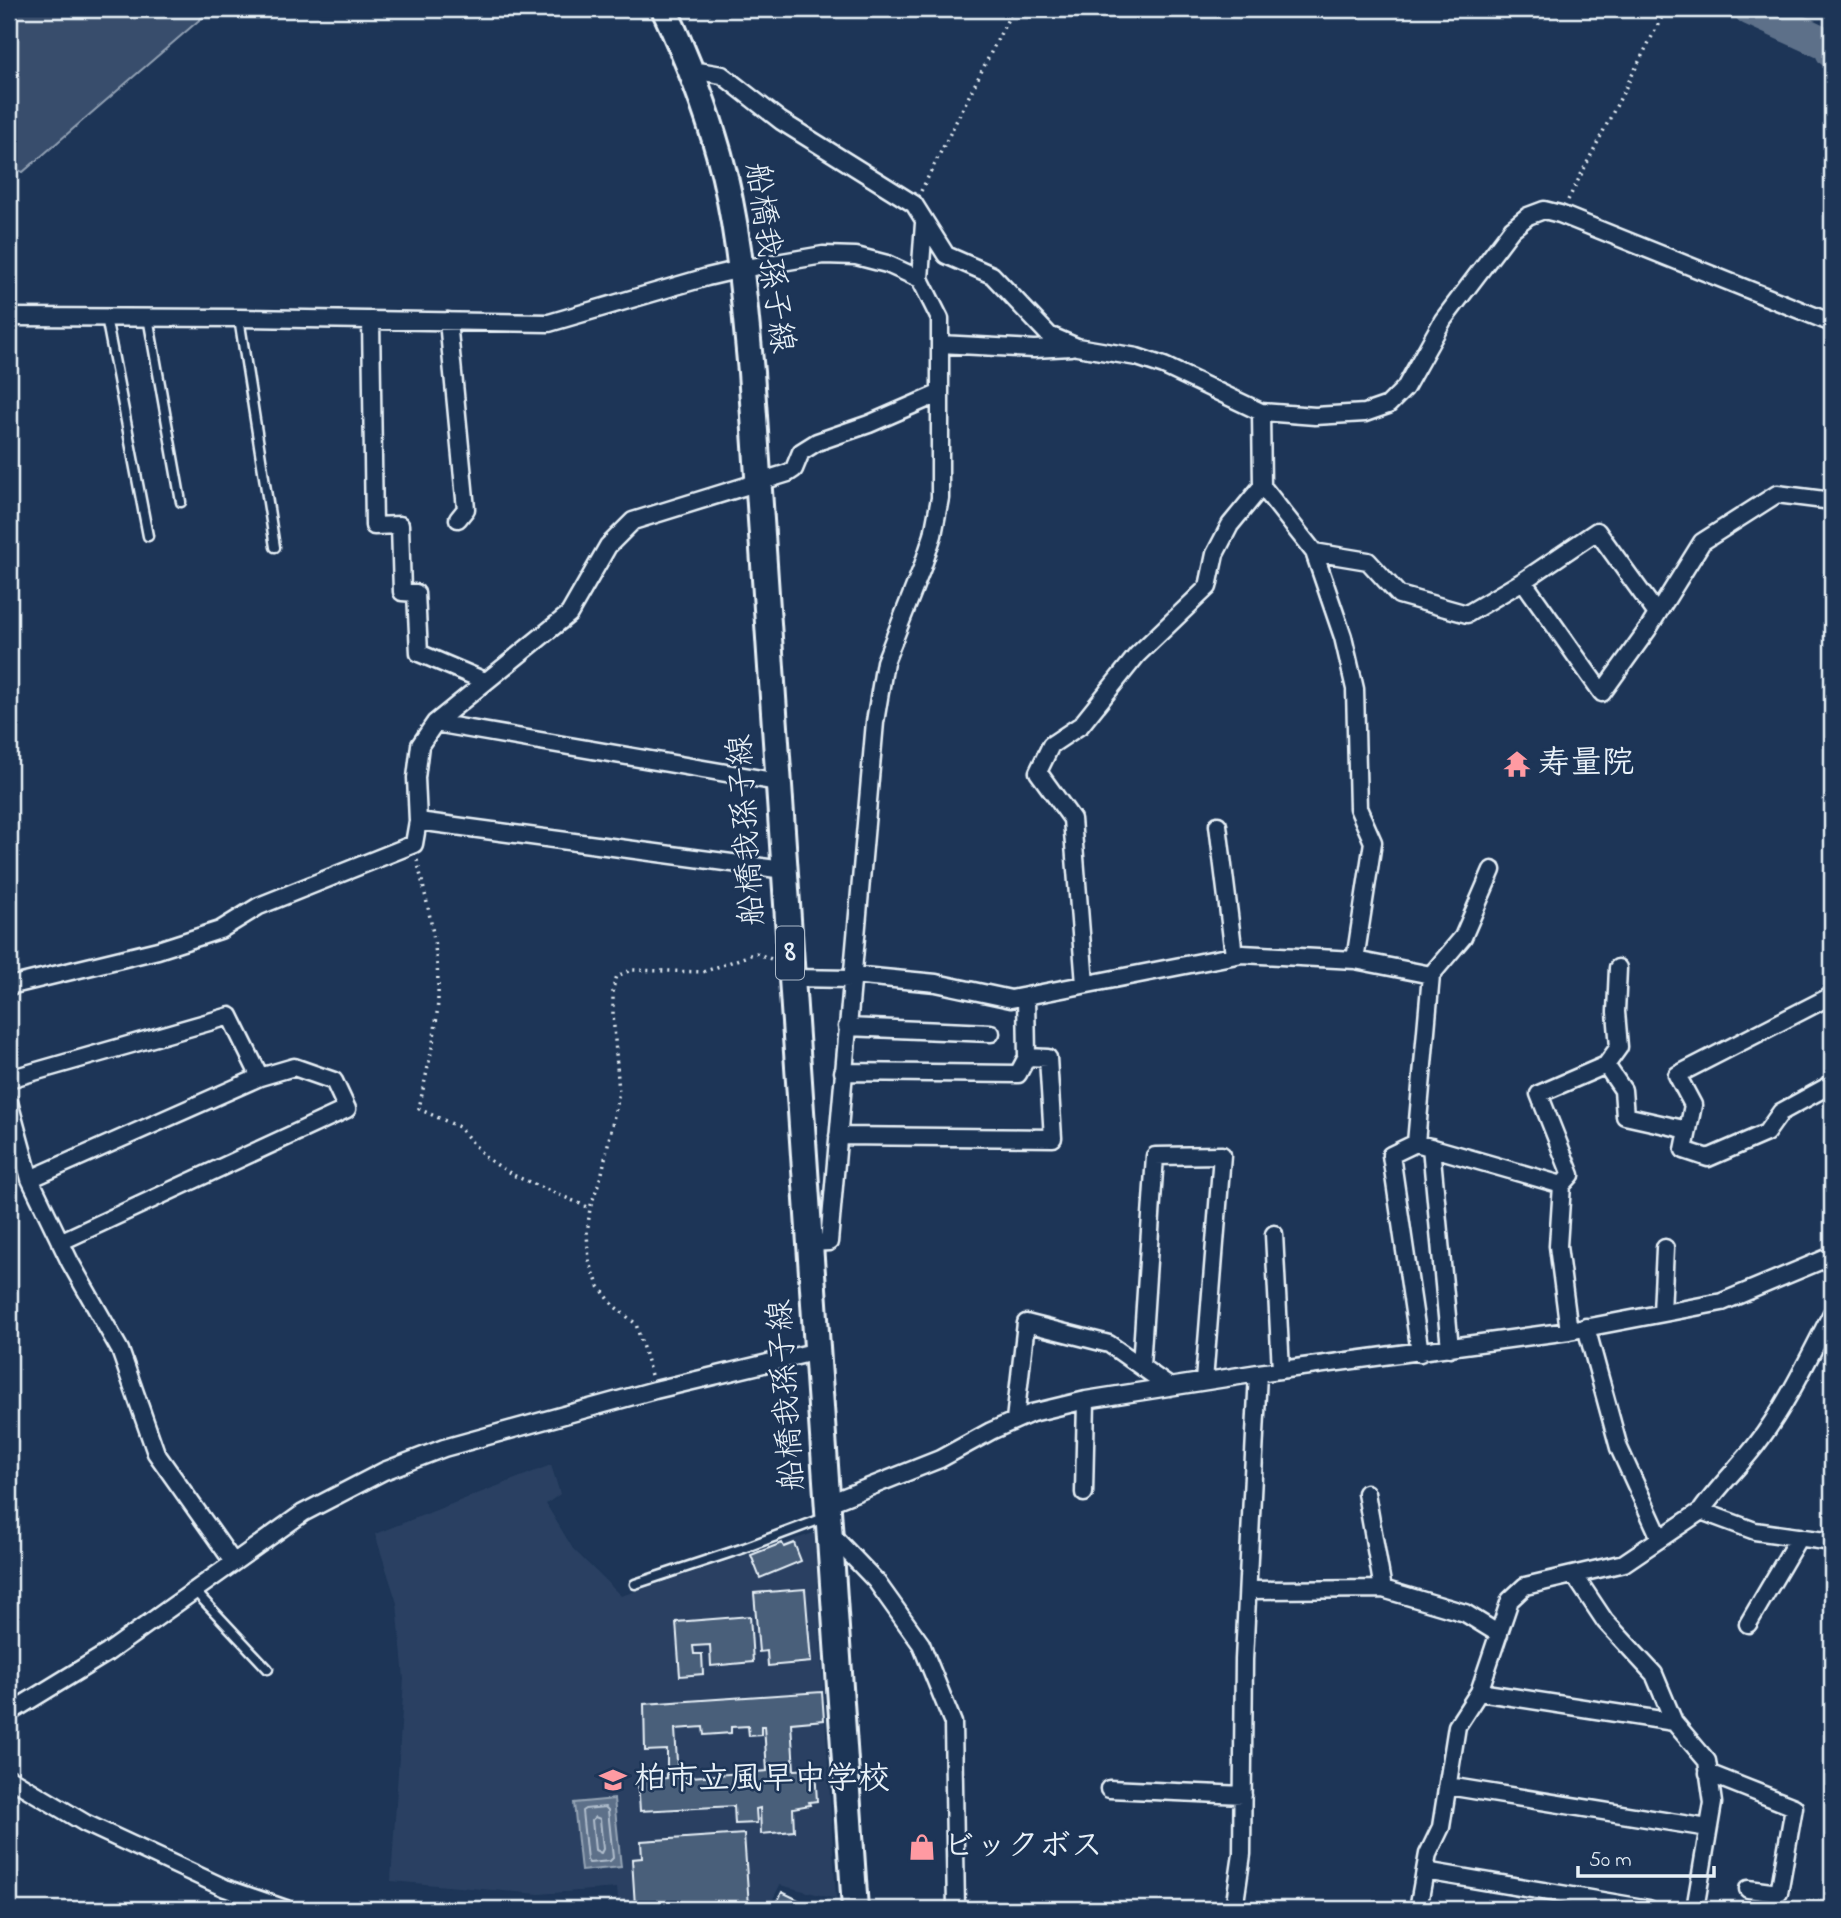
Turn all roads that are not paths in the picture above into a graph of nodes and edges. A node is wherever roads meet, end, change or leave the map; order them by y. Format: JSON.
{"nodes":[{"id":1,"x":664,"y":9,"type":"edge"},
{"id":2,"x":692,"y":70,"type":"junction"},
{"id":3,"x":924,"y":223,"type":"junction"},
{"id":4,"x":741,"y":269,"type":"junction"},
{"id":5,"x":920,"y":279,"type":"junction"},
{"id":6,"x":9,"y":317,"type":"edge"},
{"id":7,"x":106,"y":317,"type":"junction"},
{"id":8,"x":148,"y":317,"type":"junction"},
{"id":9,"x":239,"y":318,"type":"junction"},
{"id":10,"x":371,"y":320,"type":"junction"},
{"id":11,"x":448,"y":321,"type":"junction"},
{"id":12,"x":1832,"y":323,"type":"edge"},
{"id":13,"x":940,"y":344,"type":"junction"},
{"id":14,"x":1077,"y":347,"type":"junction"},
{"id":15,"x":938,"y":394,"type":"junction"},
{"id":16,"x":1261,"y":412,"type":"junction"},
{"id":17,"x":758,"y":482,"type":"junction"},
{"id":18,"x":1262,"y":486,"type":"junction"},
{"id":19,"x":1832,"y":500,"type":"edge"},
{"id":20,"x":181,"y":502,"type":"dead end"},
{"id":21,"x":457,"y":519,"type":"dead end"},
{"id":22,"x":148,"y":536,"type":"dead end"},
{"id":23,"x":275,"y":547,"type":"dead end"},
{"id":24,"x":1314,"y":551,"type":"junction"},
{"id":25,"x":1523,"y":580,"type":"junction"},
{"id":26,"x":1657,"y":614,"type":"junction"},
{"id":27,"x":485,"y":681,"type":"junction"},
{"id":28,"x":435,"y":723,"type":"junction"},
{"id":29,"x":778,"y":782,"type":"junction"},
{"id":30,"x":418,"y":821,"type":"junction"},
{"id":31,"x":1217,"y":825,"type":"dead end"},
{"id":32,"x":784,"y":870,"type":"junction"},
{"id":33,"x":1492,"y":870,"type":"dead end"},
{"id":34,"x":1234,"y":955,"type":"junction"},
{"id":35,"x":1355,"y":960,"type":"junction"},
{"id":36,"x":1618,"y":968,"type":"dead end"},
{"id":37,"x":792,"y":972,"type":"junction"},
{"id":38,"x":1432,"y":975,"type":"junction"},
{"id":39,"x":851,"y":977,"type":"junction"},
{"id":40,"x":1086,"y":984,"type":"junction"},
{"id":41,"x":9,"y":986,"type":"edge"},
{"id":42,"x":1026,"y":996,"type":"junction"},
{"id":43,"x":1832,"y":1003,"type":"edge"},
{"id":44,"x":847,"y":1027,"type":"junction"},
{"id":45,"x":991,"y":1032,"type":"dead end"},
{"id":46,"x":1027,"y":1058,"type":"junction"},
{"id":47,"x":1606,"y":1065,"type":"junction"},
{"id":48,"x":843,"y":1072,"type":"junction"},
{"id":49,"x":260,"y":1077,"type":"junction"},
{"id":50,"x":9,"y":1079,"type":"edge"},
{"id":51,"x":1832,"y":1084,"type":"edge"},
{"id":52,"x":9,"y":1102,"type":"edge"},
{"id":53,"x":1688,"y":1130,"type":"junction"},
{"id":54,"x":838,"y":1136,"type":"junction"},
{"id":55,"x":1423,"y":1145,"type":"junction"},
{"id":56,"x":30,"y":1179,"type":"junction"},
{"id":57,"x":1562,"y":1185,"type":"junction"},
{"id":58,"x":1275,"y":1234,"type":"dead end"},
{"id":59,"x":60,"y":1242,"type":"junction"},
{"id":60,"x":810,"y":1243,"type":"junction"},
{"id":61,"x":1665,"y":1248,"type":"dead end"},
{"id":62,"x":1832,"y":1256,"type":"edge"},
{"id":63,"x":1662,"y":1313,"type":"junction"},
{"id":64,"x":1832,"y":1313,"type":"edge"},
{"id":65,"x":1586,"y":1327,"type":"junction"},
{"id":66,"x":1569,"y":1331,"type":"junction"},
{"id":67,"x":1450,"y":1348,"type":"junction"},
{"id":68,"x":818,"y":1351,"type":"junction"},
{"id":69,"x":1420,"y":1353,"type":"junction"},
{"id":70,"x":1141,"y":1366,"type":"junction"},
{"id":71,"x":1281,"y":1370,"type":"junction"},
{"id":72,"x":1258,"y":1373,"type":"junction"},
{"id":73,"x":1205,"y":1381,"type":"junction"},
{"id":74,"x":1170,"y":1387,"type":"junction"},
{"id":75,"x":1086,"y":1400,"type":"junction"},
{"id":76,"x":1015,"y":1420,"type":"junction"},
{"id":77,"x":1084,"y":1493,"type":"dead end"},
{"id":78,"x":1366,"y":1493,"type":"dead end"},
{"id":79,"x":1701,"y":1511,"type":"junction"},
{"id":80,"x":830,"y":1517,"type":"junction"},
{"id":81,"x":1798,"y":1536,"type":"junction"},
{"id":82,"x":1660,"y":1538,"type":"junction"},
{"id":83,"x":1832,"y":1542,"type":"edge"},
{"id":84,"x":233,"y":1562,"type":"junction"},
{"id":85,"x":1575,"y":1576,"type":"junction"},
{"id":86,"x":635,"y":1584,"type":"dead end"},
{"id":87,"x":1383,"y":1589,"type":"junction"},
{"id":88,"x":194,"y":1590,"type":"junction"},
{"id":89,"x":1248,"y":1590,"type":"junction"},
{"id":90,"x":1748,"y":1624,"type":"dead end"},
{"id":91,"x":1499,"y":1634,"type":"junction"},
{"id":92,"x":268,"y":1669,"type":"dead end"},
{"id":93,"x":1479,"y":1692,"type":"junction"},
{"id":94,"x":9,"y":1713,"type":"edge"},
{"id":95,"x":1674,"y":1722,"type":"junction"},
{"id":96,"x":1708,"y":1773,"type":"junction"},
{"id":97,"x":9,"y":1778,"type":"edge"},
{"id":98,"x":1448,"y":1786,"type":"junction"},
{"id":99,"x":1109,"y":1789,"type":"dead end"},
{"id":100,"x":1243,"y":1796,"type":"junction"},
{"id":101,"x":1708,"y":1828,"type":"junction"},
{"id":102,"x":1424,"y":1871,"type":"junction"},
{"id":103,"x":1748,"y":1889,"type":"dead end"},
{"id":104,"x":286,"y":1909,"type":"edge"},
{"id":105,"x":855,"y":1909,"type":"edge"},
{"id":106,"x":956,"y":1909,"type":"edge"},
{"id":107,"x":1234,"y":1909,"type":"edge"},
{"id":108,"x":1418,"y":1909,"type":"edge"},
{"id":109,"x":1649,"y":1909,"type":"edge"},
{"id":110,"x":1695,"y":1909,"type":"edge"}],
"edges":[{"from":1,"to":2,"type":"main road","name":"船橋我孫子線","number":"8"},
{"from":2,"to":3,"type":"street"},
{"from":2,"to":4,"type":"main road","name":"船橋我孫子線","number":"8"},
{"from":3,"to":5,"type":"street"},
{"from":3,"to":14,"type":"street"},
{"from":4,"to":5,"type":"street"},
{"from":4,"to":11,"type":"street"},
{"from":4,"to":17,"type":"main road","name":"船橋我孫子線","number":"8"},
{"from":5,"to":13,"type":"street"},
{"from":6,"to":7,"type":"street"},
{"from":7,"to":8,"type":"street"},
{"from":7,"to":22,"type":"lane"},
{"from":8,"to":9,"type":"street"},
{"from":8,"to":20,"type":"lane"},
{"from":9,"to":10,"type":"street"},
{"from":9,"to":23,"type":"lane"},
{"from":10,"to":11,"type":"street"},
{"from":10,"to":27,"type":"street"},
{"from":11,"to":21,"type":"street"},
{"from":12,"to":16,"type":"street"},
{"from":13,"to":14,"type":"street"},
{"from":13,"to":15,"type":"street"},
{"from":14,"to":16,"type":"street"},
{"from":15,"to":17,"type":"street"},
{"from":15,"to":39,"type":"street"},
{"from":16,"to":18,"type":"street"},
{"from":17,"to":27,"type":"street"},
{"from":17,"to":29,"type":"main road","name":"船橋我孫子線","number":"8"},
{"from":18,"to":24,"type":"street"},
{"from":18,"to":40,"type":"street"},
{"from":19,"to":26,"type":"street"},
{"from":24,"to":25,"type":"street"},
{"from":24,"to":35,"type":"street"},
{"from":25,"to":26,"type":"street"},
{"from":25,"to":26,"type":"street"},
{"from":27,"to":28,"type":"street"},
{"from":28,"to":29,"type":"street"},
{"from":28,"to":30,"type":"street"},
{"from":29,"to":32,"type":"main road","name":"船橋我孫子線","number":"8"},
{"from":30,"to":32,"type":"street"},
{"from":30,"to":41,"type":"street"},
{"from":31,"to":34,"type":"street"},
{"from":32,"to":37,"type":"main road","name":"船橋我孫子線","number":"8"},
{"from":33,"to":38,"type":"street"},
{"from":34,"to":35,"type":"street"},
{"from":34,"to":40,"type":"street"},
{"from":35,"to":38,"type":"street"},
{"from":36,"to":47,"type":"street"},
{"from":37,"to":39,"type":"street"},
{"from":37,"to":60,"type":"main road","name":"船橋我孫子線","number":"8"},
{"from":38,"to":55,"type":"street"},
{"from":39,"to":42,"type":"street"},
{"from":39,"to":44,"type":"street"},
{"from":40,"to":42,"type":"street"},
{"from":42,"to":46,"type":"street"},
{"from":43,"to":53,"type":"street"},
{"from":44,"to":45,"type":"street"},
{"from":44,"to":48,"type":"street"},
{"from":46,"to":48,"type":"street"},
{"from":46,"to":54,"type":"street"},
{"from":47,"to":53,"type":"street"},
{"from":47,"to":57,"type":"street"},
{"from":48,"to":54,"type":"street"},
{"from":49,"to":50,"type":"street"},
{"from":49,"to":56,"type":"street"},
{"from":49,"to":59,"type":"street"},
{"from":51,"to":53,"type":"street"},
{"from":52,"to":56,"type":"street"},
{"from":54,"to":60,"type":"street"},
{"from":55,"to":57,"type":"street"},
{"from":55,"to":67,"type":"street"},
{"from":55,"to":69,"type":"street"},
{"from":56,"to":59,"type":"street"},
{"from":57,"to":66,"type":"street"},
{"from":58,"to":71,"type":"street"},
{"from":59,"to":84,"type":"street"},
{"from":60,"to":68,"type":"main road","name":"船橋我孫子線","number":"8"},
{"from":61,"to":63,"type":"street"},
{"from":62,"to":63,"type":"street"},
{"from":63,"to":65,"type":"street"},
{"from":64,"to":79,"type":"street"},
{"from":65,"to":66,"type":"street"},
{"from":65,"to":82,"type":"street"},
{"from":66,"to":67,"type":"street"},
{"from":67,"to":69,"type":"street"},
{"from":68,"to":80,"type":"main road","name":"船橋我孫子線","number":"8"},
{"from":68,"to":84,"type":"street"},
{"from":69,"to":71,"type":"street"},
{"from":70,"to":73,"type":"street"},
{"from":70,"to":74,"type":"street"},
{"from":70,"to":76,"type":"street"},
{"from":71,"to":72,"type":"street"},
{"from":72,"to":73,"type":"street"},
{"from":72,"to":89,"type":"street"},
{"from":73,"to":74,"type":"street"},
{"from":74,"to":75,"type":"street"},
{"from":75,"to":76,"type":"street"},
{"from":75,"to":77,"type":"street"},
{"from":76,"to":80,"type":"street"},
{"from":78,"to":87,"type":"street"},
{"from":79,"to":81,"type":"street"},
{"from":79,"to":82,"type":"street"},
{"from":80,"to":86,"type":"lane"},
{"from":80,"to":105,"type":"main road","name":"船橋我孫子線","number":"8"},
{"from":80,"to":106,"type":"street"},
{"from":81,"to":83,"type":"street"},
{"from":81,"to":90,"type":"street"},
{"from":82,"to":85,"type":"street"},
{"from":84,"to":88,"type":"street"},
{"from":85,"to":91,"type":"street"},
{"from":85,"to":95,"type":"street"},
{"from":87,"to":89,"type":"street"},
{"from":87,"to":91,"type":"street"},
{"from":88,"to":92,"type":"lane"},
{"from":88,"to":94,"type":"street"},
{"from":89,"to":100,"type":"street"},
{"from":91,"to":93,"type":"street"},
{"from":93,"to":95,"type":"street"},
{"from":93,"to":98,"type":"street"},
{"from":95,"to":96,"type":"street"},
{"from":96,"to":101,"type":"street"},
{"from":96,"to":103,"type":"street"},
{"from":97,"to":104,"type":"street"},
{"from":98,"to":101,"type":"street"},
{"from":98,"to":102,"type":"street"},
{"from":99,"to":100,"type":"street"},
{"from":100,"to":107,"type":"street"},
{"from":101,"to":110,"type":"street"},
{"from":102,"to":108,"type":"street"},
{"from":102,"to":109,"type":"street"}]}
